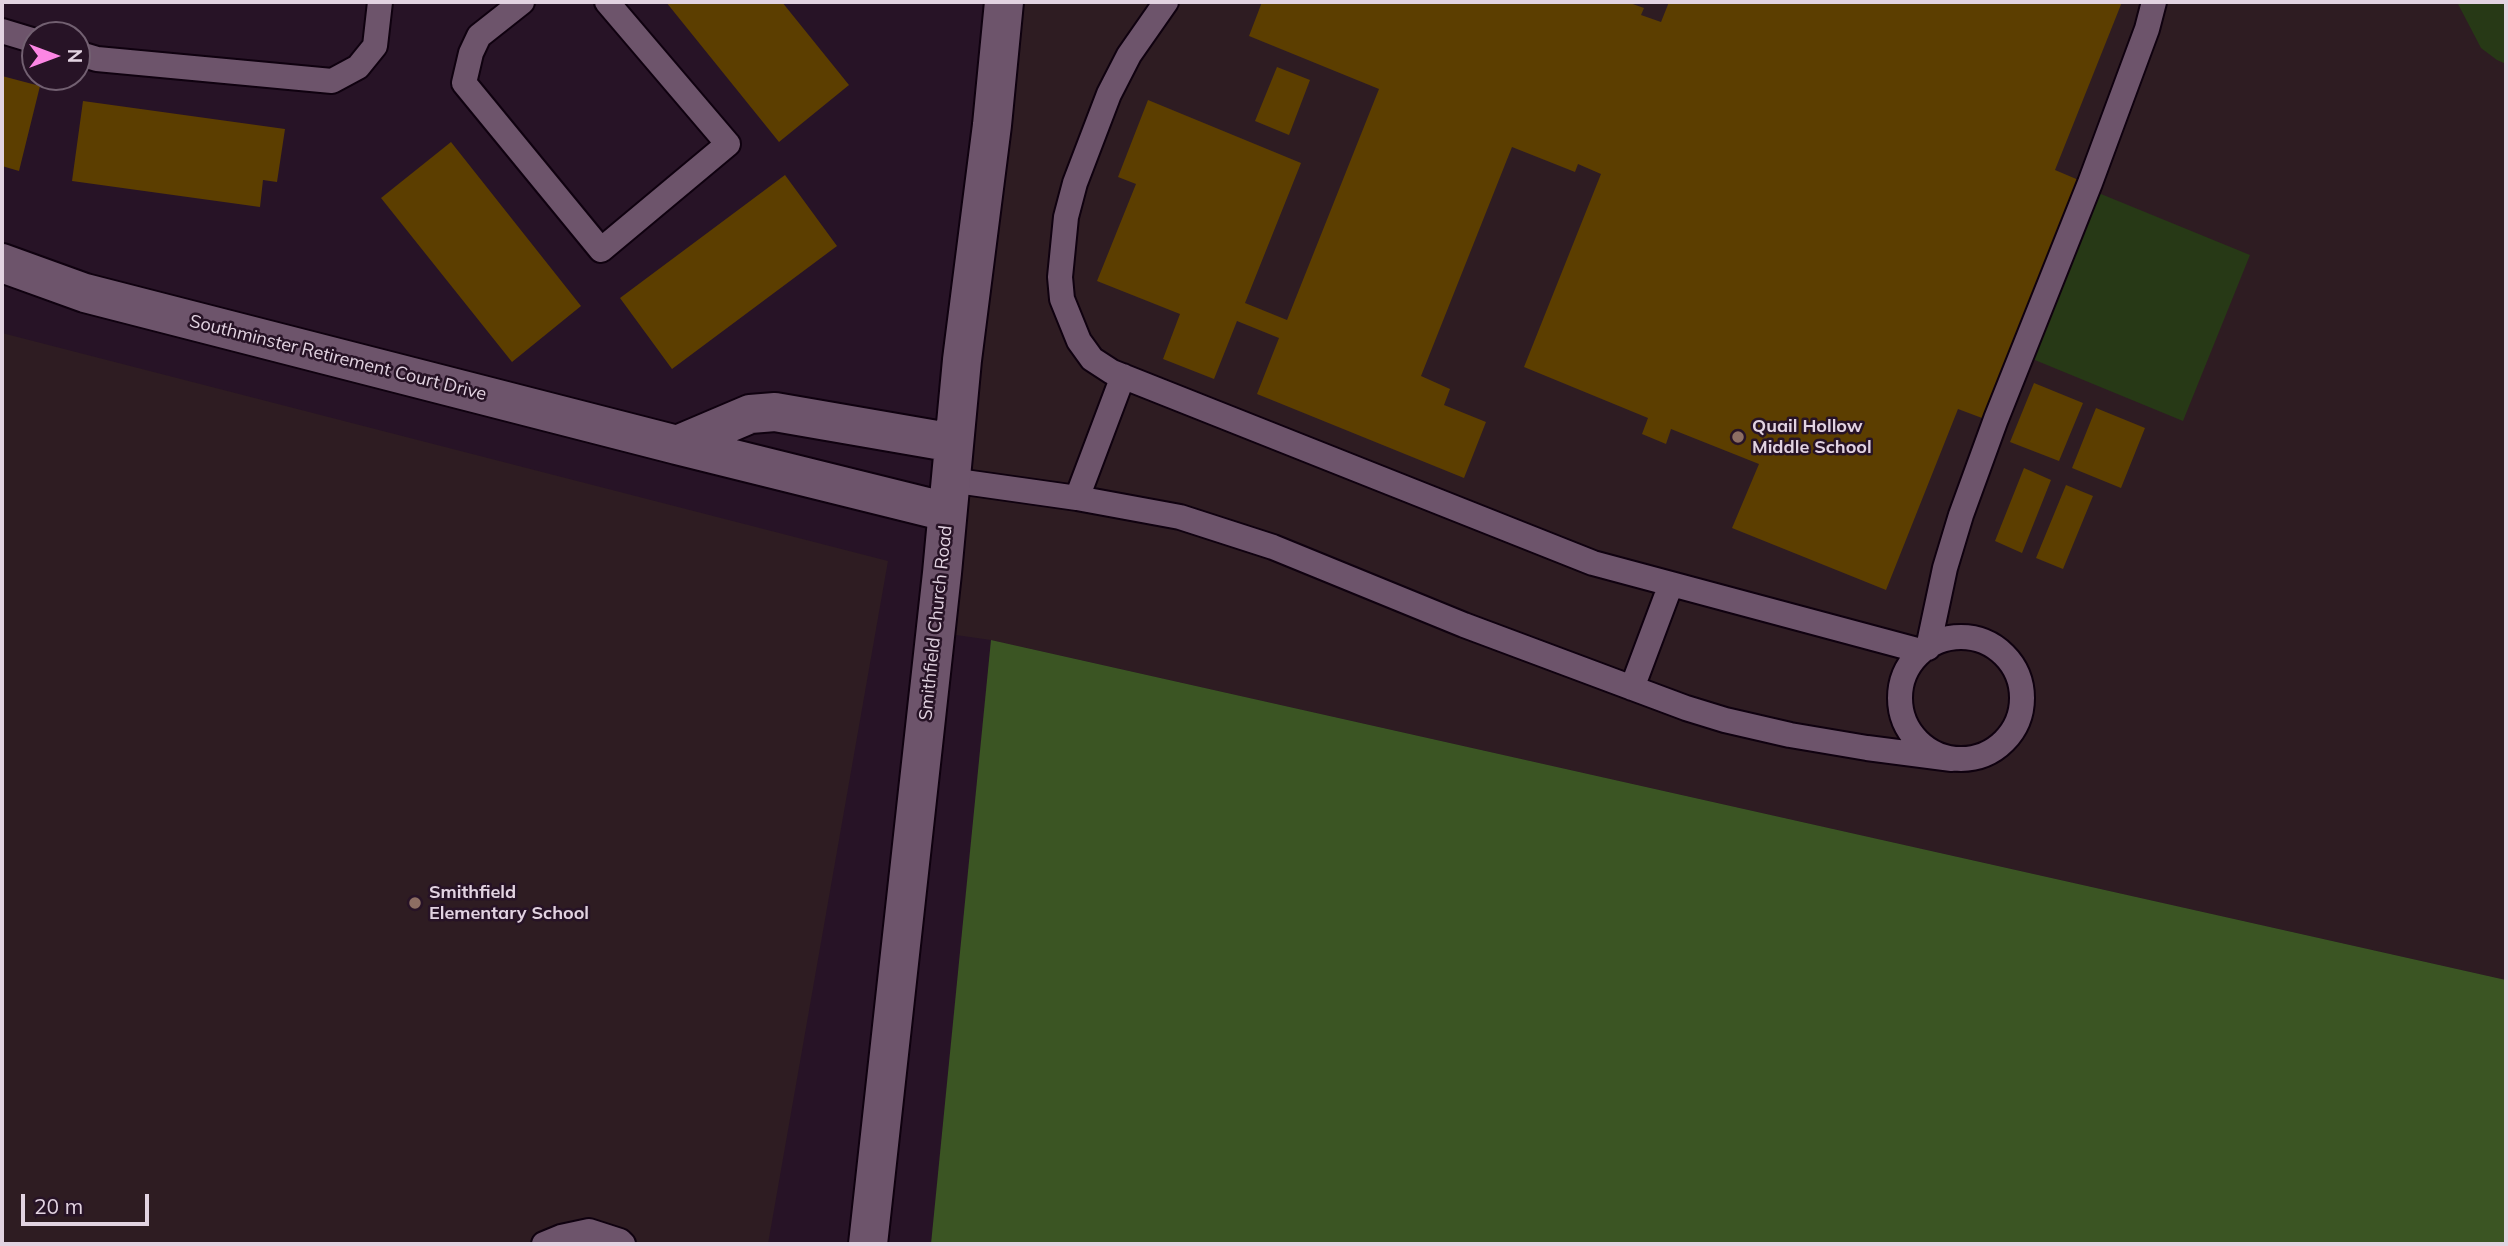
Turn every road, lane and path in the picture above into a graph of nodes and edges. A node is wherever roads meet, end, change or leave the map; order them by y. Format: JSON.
{"nodes":[{"id":1,"x":380,"y":2,"type":"edge"},
{"id":2,"x":522,"y":2,"type":"edge"},
{"id":3,"x":607,"y":2,"type":"edge"},
{"id":4,"x":1004,"y":2,"type":"edge"},
{"id":5,"x":1166,"y":2,"type":"edge"},
{"id":6,"x":2154,"y":2,"type":"edge"},
{"id":7,"x":2,"y":31,"type":"edge"},
{"id":8,"x":21,"y":37,"type":"edge"},
{"id":9,"x":91,"y":57,"type":"edge"},
{"id":10,"x":2,"y":263,"type":"edge"},
{"id":11,"x":1123,"y":376,"type":"junction"},
{"id":12,"x":954,"y":443,"type":"junction"},
{"id":13,"x":677,"y":445,"type":"junction"},
{"id":14,"x":949,"y":496,"type":"junction"},
{"id":15,"x":1077,"y":498,"type":"junction"},
{"id":16,"x":1671,"y":584,"type":"junction"},
{"id":17,"x":1924,"y":650,"type":"junction"},
{"id":18,"x":1632,"y":688,"type":"junction"},
{"id":19,"x":1952,"y":759,"type":"junction"},
{"id":20,"x":544,"y":1244,"type":"edge"},
{"id":21,"x":622,"y":1244,"type":"edge"},
{"id":22,"x":868,"y":1244,"type":"edge"}],
"edges":[{"from":1,"to":9,"type":"lane"},
{"from":2,"to":3,"type":"lane"},
{"from":4,"to":12,"type":"street","name":"Smithfield Church Road"},
{"from":5,"to":11,"type":"lane"},
{"from":6,"to":17,"type":"lane"},
{"from":7,"to":8,"type":"lane"},
{"from":10,"to":13,"type":"street","name":"Southminster Retirement Court Drive"},
{"from":11,"to":15,"type":"lane"},
{"from":11,"to":16,"type":"lane"},
{"from":12,"to":13,"type":"street"},
{"from":12,"to":14,"type":"street","name":"Smithfield Church Road"},
{"from":13,"to":14,"type":"street","name":"Southminster Retirement Court Drive"},
{"from":14,"to":15,"type":"lane"},
{"from":14,"to":22,"type":"street","name":"Smithfield Church Road"},
{"from":15,"to":18,"type":"lane"},
{"from":16,"to":17,"type":"lane"},
{"from":16,"to":18,"type":"lane"},
{"from":17,"to":19,"type":"lane"},
{"from":17,"to":19,"type":"lane"},
{"from":18,"to":19,"type":"lane"},
{"from":20,"to":21,"type":"lane"}]}
